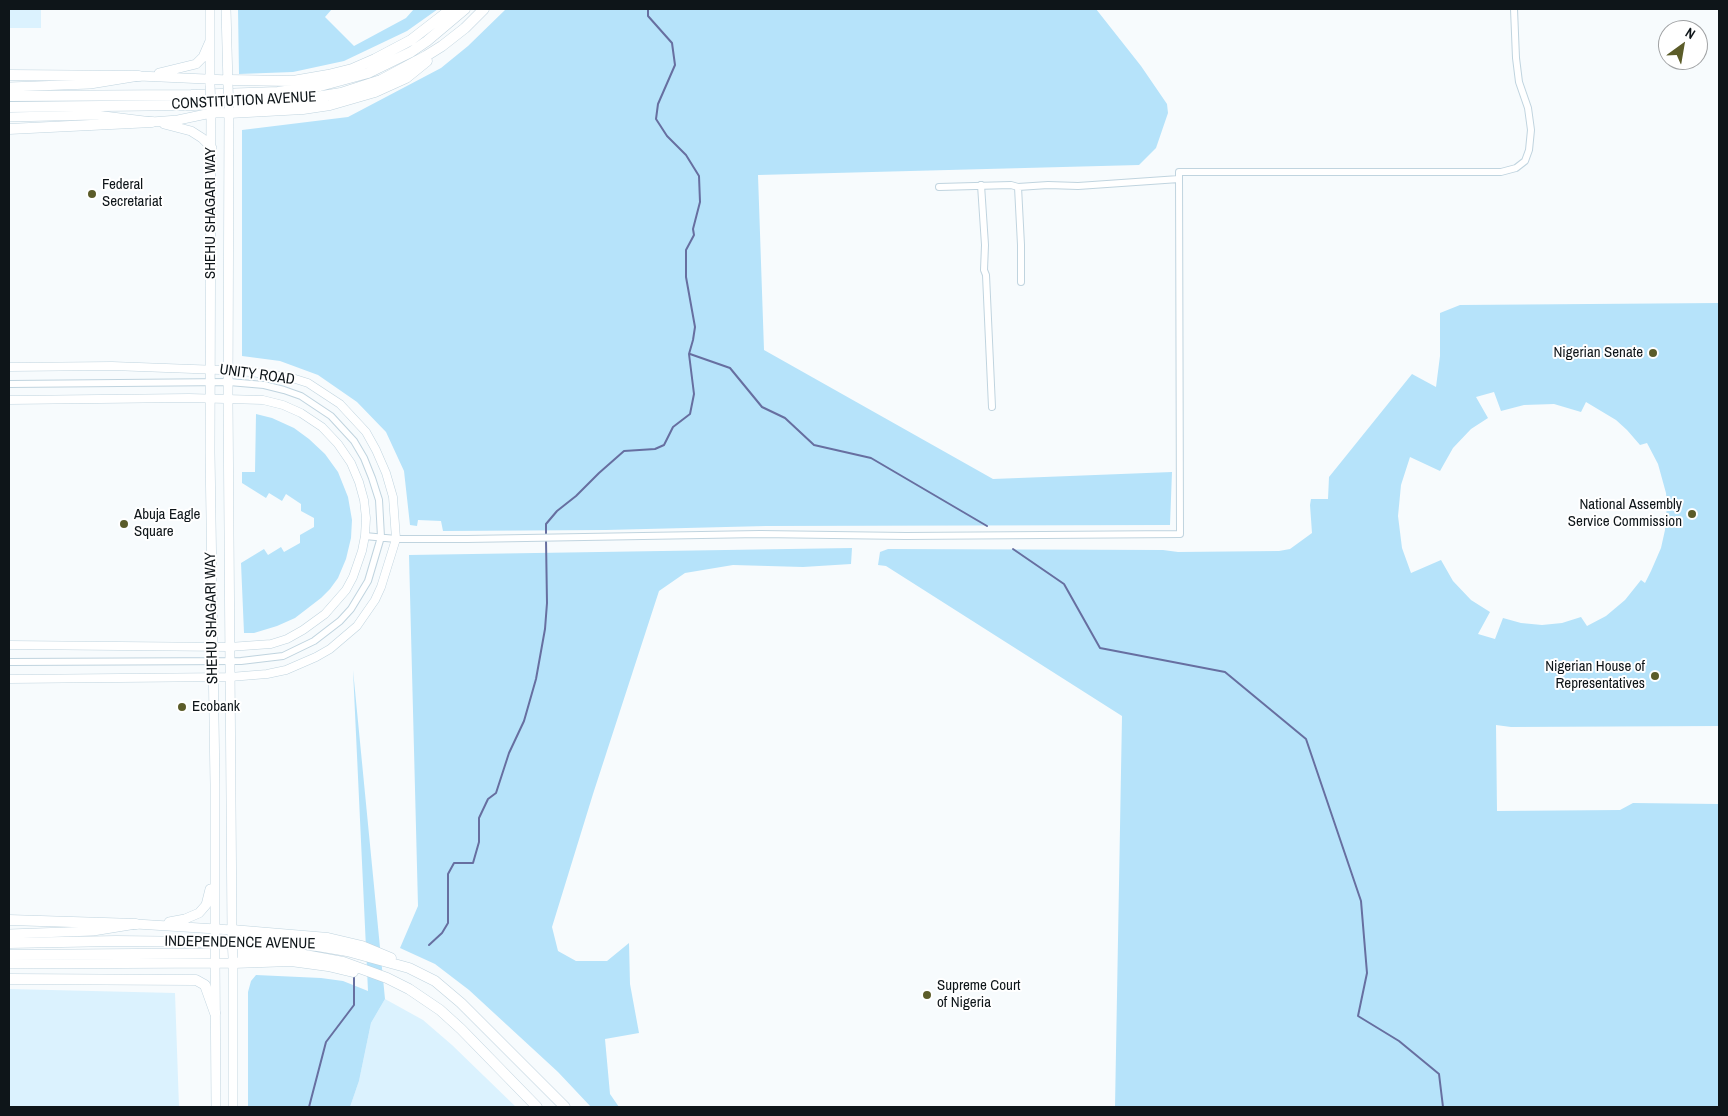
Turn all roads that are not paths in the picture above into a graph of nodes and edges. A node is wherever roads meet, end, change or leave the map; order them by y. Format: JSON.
{"nodes":[{"id":1,"x":210,"y":9,"type":"edge"},
{"id":2,"x":226,"y":9,"type":"edge"},
{"id":3,"x":451,"y":9,"type":"edge"},
{"id":4,"x":465,"y":9,"type":"edge"},
{"id":5,"x":484,"y":9,"type":"edge"},
{"id":6,"x":1514,"y":9,"type":"edge"},
{"id":7,"x":210,"y":41,"type":"junction"},
{"id":8,"x":442,"y":46,"type":"junction"},
{"id":9,"x":9,"y":75,"type":"edge"},
{"id":10,"x":139,"y":76,"type":"junction"},
{"id":11,"x":210,"y":82,"type":"junction"},
{"id":12,"x":228,"y":83,"type":"junction"},
{"id":13,"x":9,"y":87,"type":"edge"},
{"id":14,"x":9,"y":96,"type":"edge"},
{"id":15,"x":9,"y":106,"type":"edge"},
{"id":16,"x":211,"y":110,"type":"junction"},
{"id":17,"x":229,"y":110,"type":"junction"},
{"id":18,"x":9,"y":117,"type":"edge"},
{"id":19,"x":152,"y":122,"type":"junction"},
{"id":20,"x":9,"y":129,"type":"edge"},
{"id":21,"x":212,"y":148,"type":"junction"},
{"id":22,"x":1179,"y":179,"type":"junction"},
{"id":23,"x":981,"y":185,"type":"junction"},
{"id":24,"x":1018,"y":186,"type":"junction"},
{"id":25,"x":938,"y":187,"type":"dead end"},
{"id":26,"x":1021,"y":282,"type":"dead end"},
{"id":27,"x":9,"y":367,"type":"edge"},
{"id":28,"x":210,"y":369,"type":"junction"},
{"id":29,"x":229,"y":371,"type":"junction"},
{"id":30,"x":210,"y":382,"type":"junction"},
{"id":31,"x":229,"y":382,"type":"junction"},
{"id":32,"x":9,"y":384,"type":"edge"},
{"id":33,"x":210,"y":398,"type":"junction"},
{"id":34,"x":228,"y":399,"type":"junction"},
{"id":35,"x":9,"y":400,"type":"edge"},
{"id":36,"x":992,"y":406,"type":"dead end"},
{"id":37,"x":365,"y":536,"type":"junction"},
{"id":38,"x":381,"y":537,"type":"junction"},
{"id":39,"x":396,"y":538,"type":"junction"},
{"id":40,"x":9,"y":645,"type":"edge"},
{"id":41,"x":212,"y":647,"type":"junction"},
{"id":42,"x":229,"y":647,"type":"junction"},
{"id":43,"x":212,"y":661,"type":"junction"},
{"id":44,"x":9,"y":662,"type":"edge"},
{"id":45,"x":229,"y":662,"type":"junction"},
{"id":46,"x":212,"y":677,"type":"junction"},
{"id":47,"x":230,"y":677,"type":"junction"},
{"id":48,"x":9,"y":679,"type":"edge"},
{"id":49,"x":214,"y":877,"type":"junction"},
{"id":50,"x":9,"y":920,"type":"edge"},
{"id":51,"x":136,"y":924,"type":"junction"},
{"id":52,"x":153,"y":924,"type":"junction"},
{"id":53,"x":215,"y":933,"type":"junction"},
{"id":54,"x":9,"y":934,"type":"edge"},
{"id":55,"x":232,"y":934,"type":"junction"},
{"id":56,"x":9,"y":944,"type":"edge"},
{"id":57,"x":9,"y":955,"type":"edge"},
{"id":58,"x":233,"y":960,"type":"junction"},
{"id":59,"x":215,"y":961,"type":"junction"},
{"id":60,"x":9,"y":964,"type":"edge"},
{"id":61,"x":410,"y":968,"type":"junction"},
{"id":62,"x":9,"y":979,"type":"edge"},
{"id":63,"x":409,"y":989,"type":"junction"},
{"id":64,"x":215,"y":1012,"type":"junction"},
{"id":65,"x":216,"y":1107,"type":"edge"},
{"id":66,"x":234,"y":1107,"type":"edge"},
{"id":67,"x":537,"y":1107,"type":"edge"},
{"id":68,"x":564,"y":1107,"type":"edge"}],
"edges":[{"from":1,"to":7,"type":"main road","name":"SHEHU SHAGARI WAY"},
{"from":2,"to":12,"type":"main road","name":"SHEHU SHAGARI WAY"},
{"from":3,"to":12,"type":"main road"},
{"from":4,"to":14,"type":"main road","name":"CONSTITUTION AVENUE"},
{"from":5,"to":8,"type":"main road","name":"CONSTITUTION AVENUE"},
{"from":6,"to":22,"type":"street"},
{"from":7,"to":10,"type":"main road"},
{"from":7,"to":11,"type":"main road","name":"SHEHU SHAGARI WAY"},
{"from":8,"to":15,"type":"main road","name":"CONSTITUTION AVENUE"},
{"from":8,"to":17,"type":"main road"},
{"from":9,"to":10,"type":"main road"},
{"from":10,"to":11,"type":"main road","name":"CONSTITUTION AVENUE"},
{"from":10,"to":13,"type":"main road","name":"CONSTITUTION AVENUE"},
{"from":11,"to":12,"type":"main road","name":"CONSTITUTION AVENUE"},
{"from":11,"to":16,"type":"main road","name":"SHEHU SHAGARI WAY","bridge":true},
{"from":12,"to":17,"type":"main road","name":"SHEHU SHAGARI WAY","bridge":true},
{"from":16,"to":17,"type":"main road","name":"CONSTITUTION AVENUE"},
{"from":16,"to":19,"type":"main road","name":"CONSTITUTION AVENUE"},
{"from":16,"to":21,"type":"main road","name":"SHEHU SHAGARI WAY"},
{"from":17,"to":29,"type":"main road","name":"SHEHU SHAGARI WAY"},
{"from":18,"to":19,"type":"main road","name":"CONSTITUTION AVENUE"},
{"from":19,"to":20,"type":"main road"},
{"from":19,"to":21,"type":"main road"},
{"from":21,"to":28,"type":"main road","name":"SHEHU SHAGARI WAY"},
{"from":22,"to":24,"type":"street"},
{"from":22,"to":39,"type":"street"},
{"from":23,"to":24,"type":"street"},
{"from":23,"to":25,"type":"street"},
{"from":23,"to":36,"type":"street"},
{"from":24,"to":26,"type":"street"},
{"from":27,"to":28,"type":"street","name":"UNITY ROAD"},
{"from":28,"to":29,"type":"street","name":"UNITY ROAD"},
{"from":28,"to":30,"type":"main road","name":"SHEHU SHAGARI WAY"},
{"from":29,"to":31,"type":"main road","name":"SHEHU SHAGARI WAY"},
{"from":29,"to":39,"type":"street","name":"UNITY ROAD"},
{"from":30,"to":31,"type":"street","name":"UNITY ROAD"},
{"from":30,"to":32,"type":"street","name":"UNITY ROAD"},
{"from":30,"to":33,"type":"main road","name":"SHEHU SHAGARI WAY"},
{"from":31,"to":34,"type":"main road","name":"SHEHU SHAGARI WAY"},
{"from":31,"to":38,"type":"street","name":"UNITY ROAD"},
{"from":33,"to":34,"type":"street","name":"UNITY ROAD"},
{"from":33,"to":35,"type":"street","name":"UNITY ROAD"},
{"from":33,"to":41,"type":"main road","name":"SHEHU SHAGARI WAY"},
{"from":34,"to":37,"type":"street","name":"UNITY ROAD"},
{"from":34,"to":42,"type":"main road","name":"SHEHU SHAGARI WAY"},
{"from":37,"to":38,"type":"street"},
{"from":37,"to":42,"type":"street","name":"UNITY ROAD"},
{"from":38,"to":39,"type":"street"},
{"from":38,"to":45,"type":"street","name":"UNITY ROAD"},
{"from":39,"to":47,"type":"street","name":"UNITY ROAD"},
{"from":40,"to":41,"type":"street","name":"UNITY ROAD"},
{"from":41,"to":42,"type":"street","name":"UNITY ROAD"},
{"from":41,"to":43,"type":"main road","name":"SHEHU SHAGARI WAY"},
{"from":42,"to":45,"type":"main road","name":"SHEHU SHAGARI WAY"},
{"from":43,"to":44,"type":"street","name":"UNITY ROAD"},
{"from":43,"to":45,"type":"street","name":"UNITY ROAD"},
{"from":43,"to":46,"type":"main road","name":"SHEHU SHAGARI WAY"},
{"from":45,"to":47,"type":"main road","name":"SHEHU SHAGARI WAY"},
{"from":46,"to":47,"type":"street","name":"UNITY ROAD"},
{"from":46,"to":48,"type":"street","name":"UNITY ROAD"},
{"from":46,"to":49,"type":"main road","name":"SHEHU SHAGARI WAY"},
{"from":47,"to":55,"type":"main road","name":"SHEHU SHAGARI WAY"},
{"from":49,"to":52,"type":"main road"},
{"from":49,"to":53,"type":"main road","name":"SHEHU SHAGARI WAY"},
{"from":50,"to":51,"type":"main road"},
{"from":51,"to":52,"type":"main road","name":"INDEPENDENCE AVENUE"},
{"from":51,"to":54,"type":"main road","name":"INDEPENDENCE AVENUE"},
{"from":52,"to":53,"type":"main road","name":"INDEPENDENCE AVENUE"},
{"from":53,"to":55,"type":"main road","name":"INDEPENDENCE AVENUE"},
{"from":53,"to":59,"type":"main road","name":"SHEHU SHAGARI WAY","bridge":true},
{"from":55,"to":58,"type":"main road","name":"SHEHU SHAGARI WAY","bridge":true},
{"from":55,"to":61,"type":"main road"},
{"from":56,"to":61,"type":"main road","name":"INDEPENDENCE AVENUE"},
{"from":57,"to":63,"type":"main road","name":"INDEPENDENCE AVENUE"},
{"from":58,"to":59,"type":"main road","name":"INDEPENDENCE AVENUE"},
{"from":58,"to":63,"type":"main road"},
{"from":58,"to":66,"type":"main road","name":"SHEHU SHAGARI WAY"},
{"from":59,"to":60,"type":"main road","name":"INDEPENDENCE AVENUE"},
{"from":59,"to":64,"type":"main road","name":"SHEHU SHAGARI WAY"},
{"from":61,"to":68,"type":"main road","name":"INDEPENDENCE AVENUE"},
{"from":62,"to":64,"type":"main road"},
{"from":63,"to":67,"type":"main road","name":"INDEPENDENCE AVENUE"},
{"from":64,"to":65,"type":"main road","name":"SHEHU SHAGARI WAY"}]}
